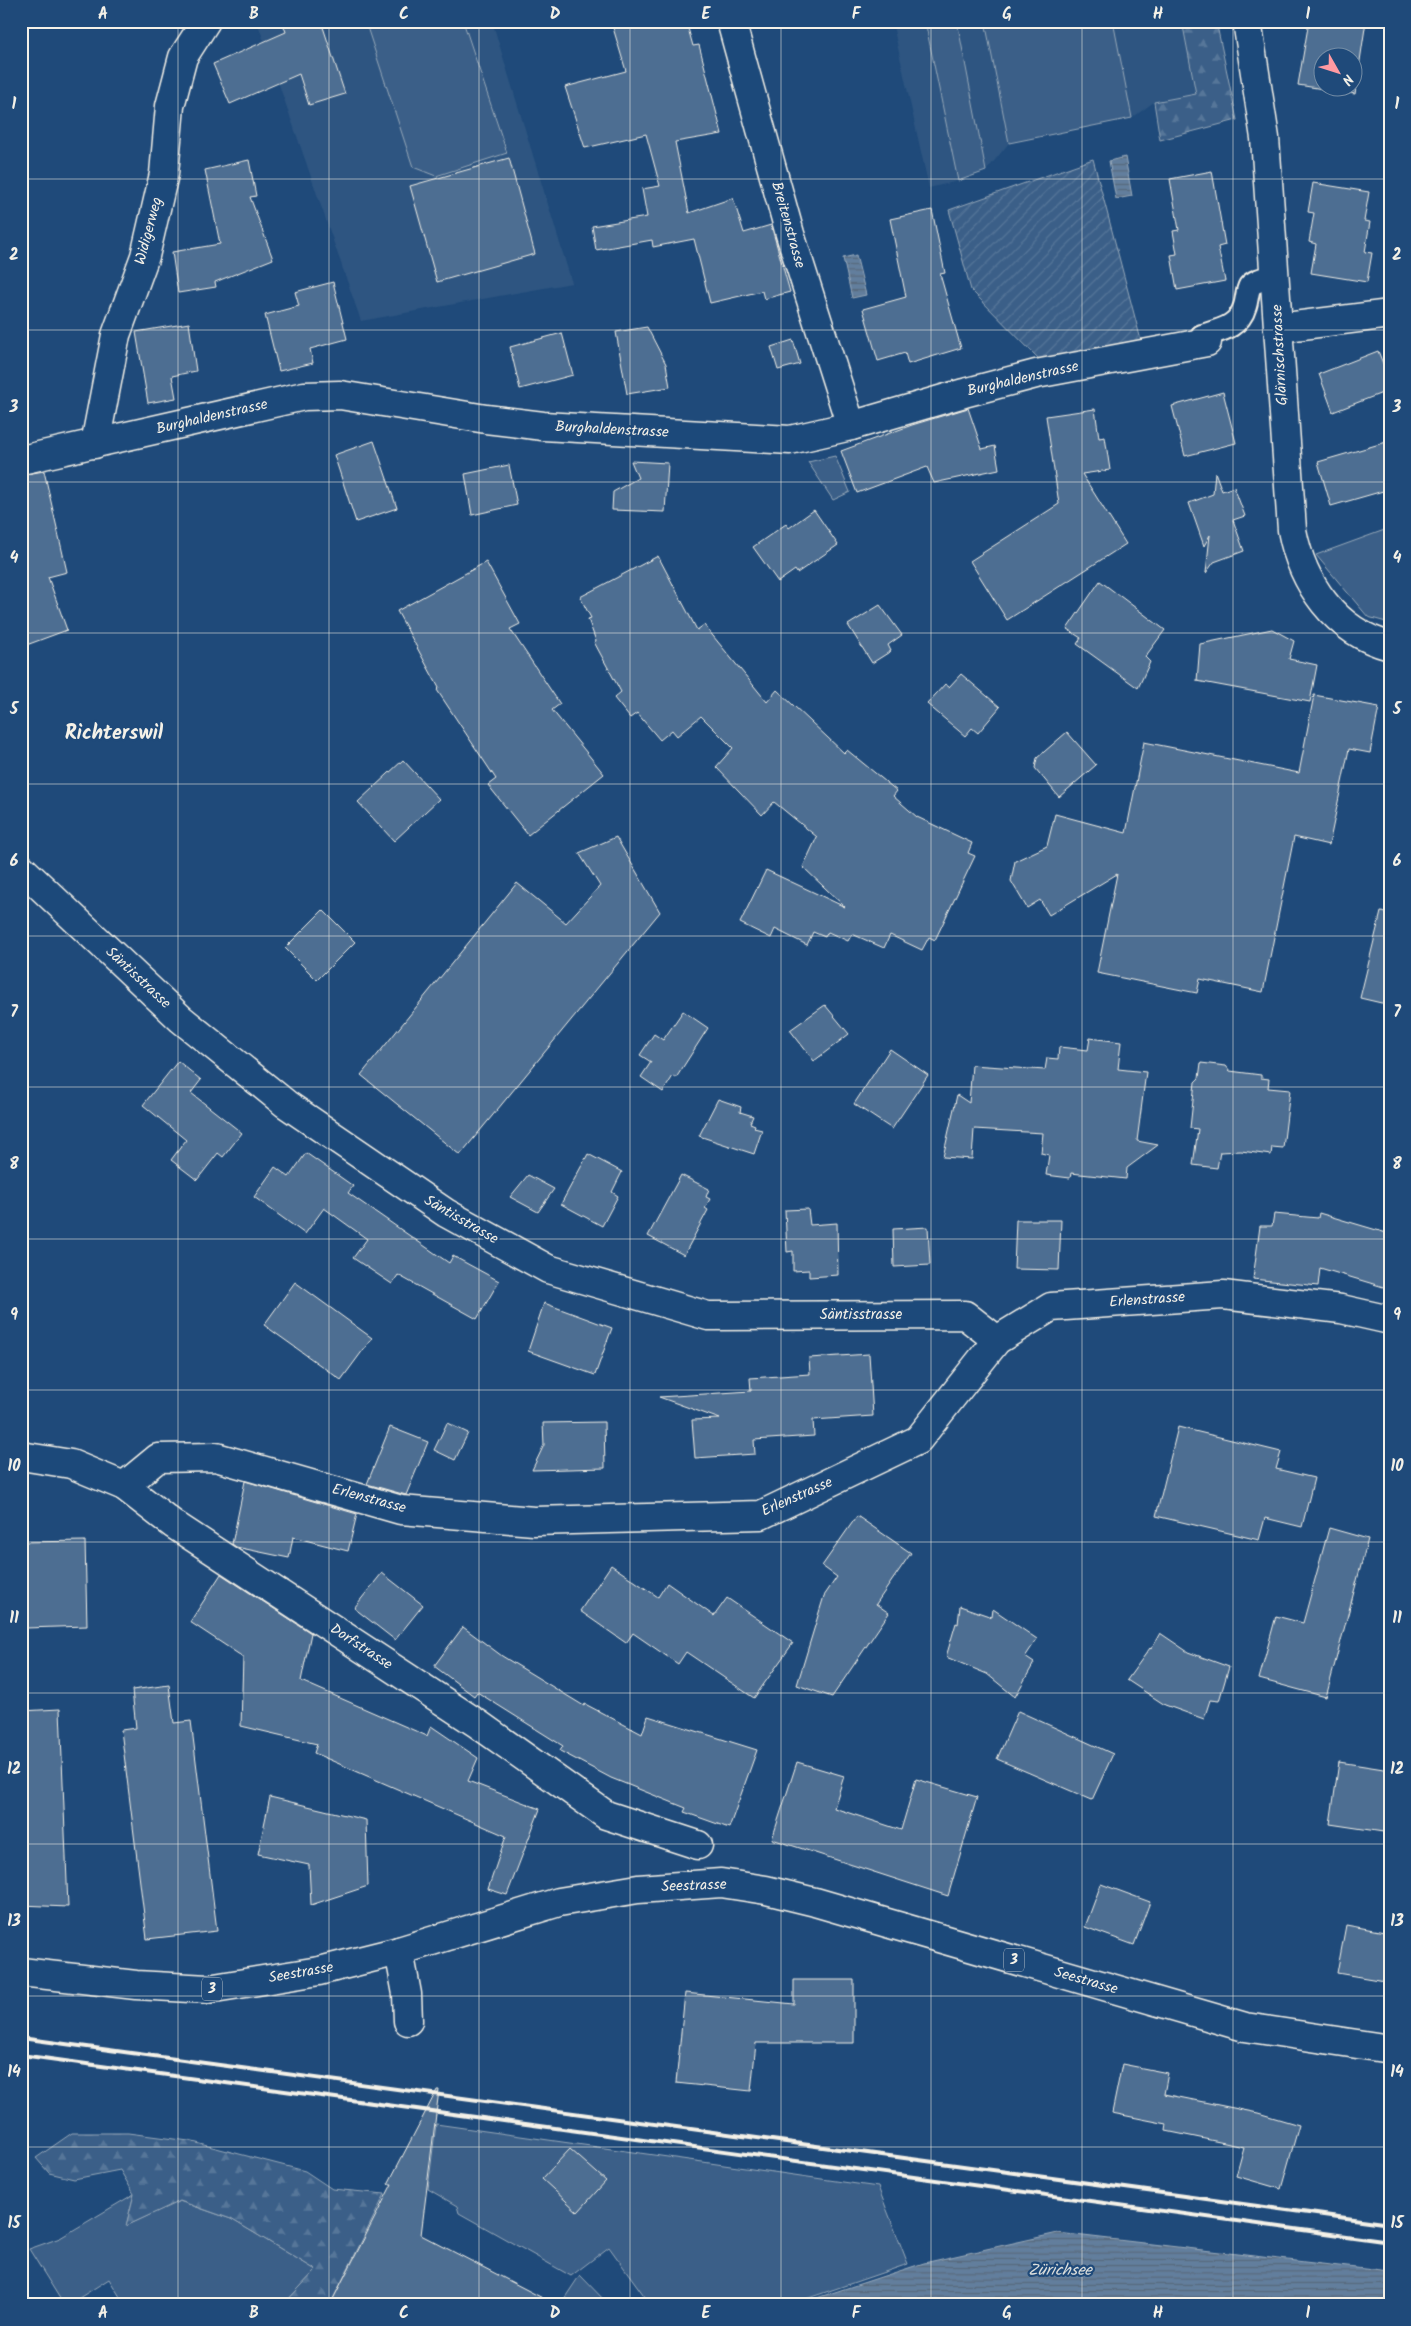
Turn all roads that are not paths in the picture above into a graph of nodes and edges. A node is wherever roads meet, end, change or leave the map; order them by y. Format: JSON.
{"nodes":[{"id":1,"x":206,"y":21,"type":"edge"},
{"id":2,"x":731,"y":21,"type":"edge"},
{"id":3,"x":1247,"y":21,"type":"edge"},
{"id":4,"x":1276,"y":275,"type":"junction"},
{"id":5,"x":1390,"y":314,"type":"edge"},
{"id":6,"x":1278,"y":328,"type":"junction"},
{"id":7,"x":1204,"y":343,"type":"joint"},
{"id":8,"x":851,"y":426,"type":"junction"},
{"id":9,"x":95,"y":444,"type":"junction"},
{"id":10,"x":21,"y":460,"type":"edge"},
{"id":11,"x":1390,"y":646,"type":"edge"},
{"id":12,"x":21,"y":868,"type":"edge"},
{"id":13,"x":1390,"y":1320,"type":"edge"},
{"id":14,"x":998,"y":1340,"type":"junction"},
{"id":15,"x":21,"y":1456,"type":"edge"},
{"id":16,"x":124,"y":1486,"type":"junction"},
{"id":17,"x":698,"y":1845,"type":"dead end"},
{"id":18,"x":399,"y":1951,"type":"junction"},
{"id":19,"x":21,"y":1972,"type":"edge"},
{"id":20,"x":408,"y":2021,"type":"dead end"},
{"id":21,"x":1390,"y":2049,"type":"edge"}],
"edges":[{"from":1,"to":9,"type":"street","name":"Widigerweg"},
{"from":2,"to":8,"type":"street","name":"Breitenstrasse"},
{"from":3,"to":4,"type":"street","name":"Glärnischstrasse"},
{"from":4,"to":6,"type":"street","name":"Glärnischstrasse"},
{"from":4,"to":7,"type":"street","name":"Burghaldenstrasse"},
{"from":5,"to":6,"type":"street"},
{"from":6,"to":11,"type":"street","name":"Glärnischstrasse"},
{"from":7,"to":8,"type":"street","name":"Burghaldenstrasse"},
{"from":8,"to":9,"type":"street","name":"Burghaldenstrasse"},
{"from":9,"to":10,"type":"street","name":"Burghaldenstrasse"},
{"from":12,"to":14,"type":"street","name":"Säntisstrasse"},
{"from":13,"to":14,"type":"street","name":"Erlenstrasse"},
{"from":14,"to":16,"type":"street","name":"Erlenstrasse"},
{"from":15,"to":16,"type":"street","name":"Dorfstrasse"},
{"from":16,"to":17,"type":"street","name":"Dorfstrasse"},
{"from":18,"to":19,"type":"street","name":"Seestrasse","number":"3"},
{"from":18,"to":20,"type":"street"},
{"from":18,"to":21,"type":"street","name":"Seestrasse","number":"3"}]}
